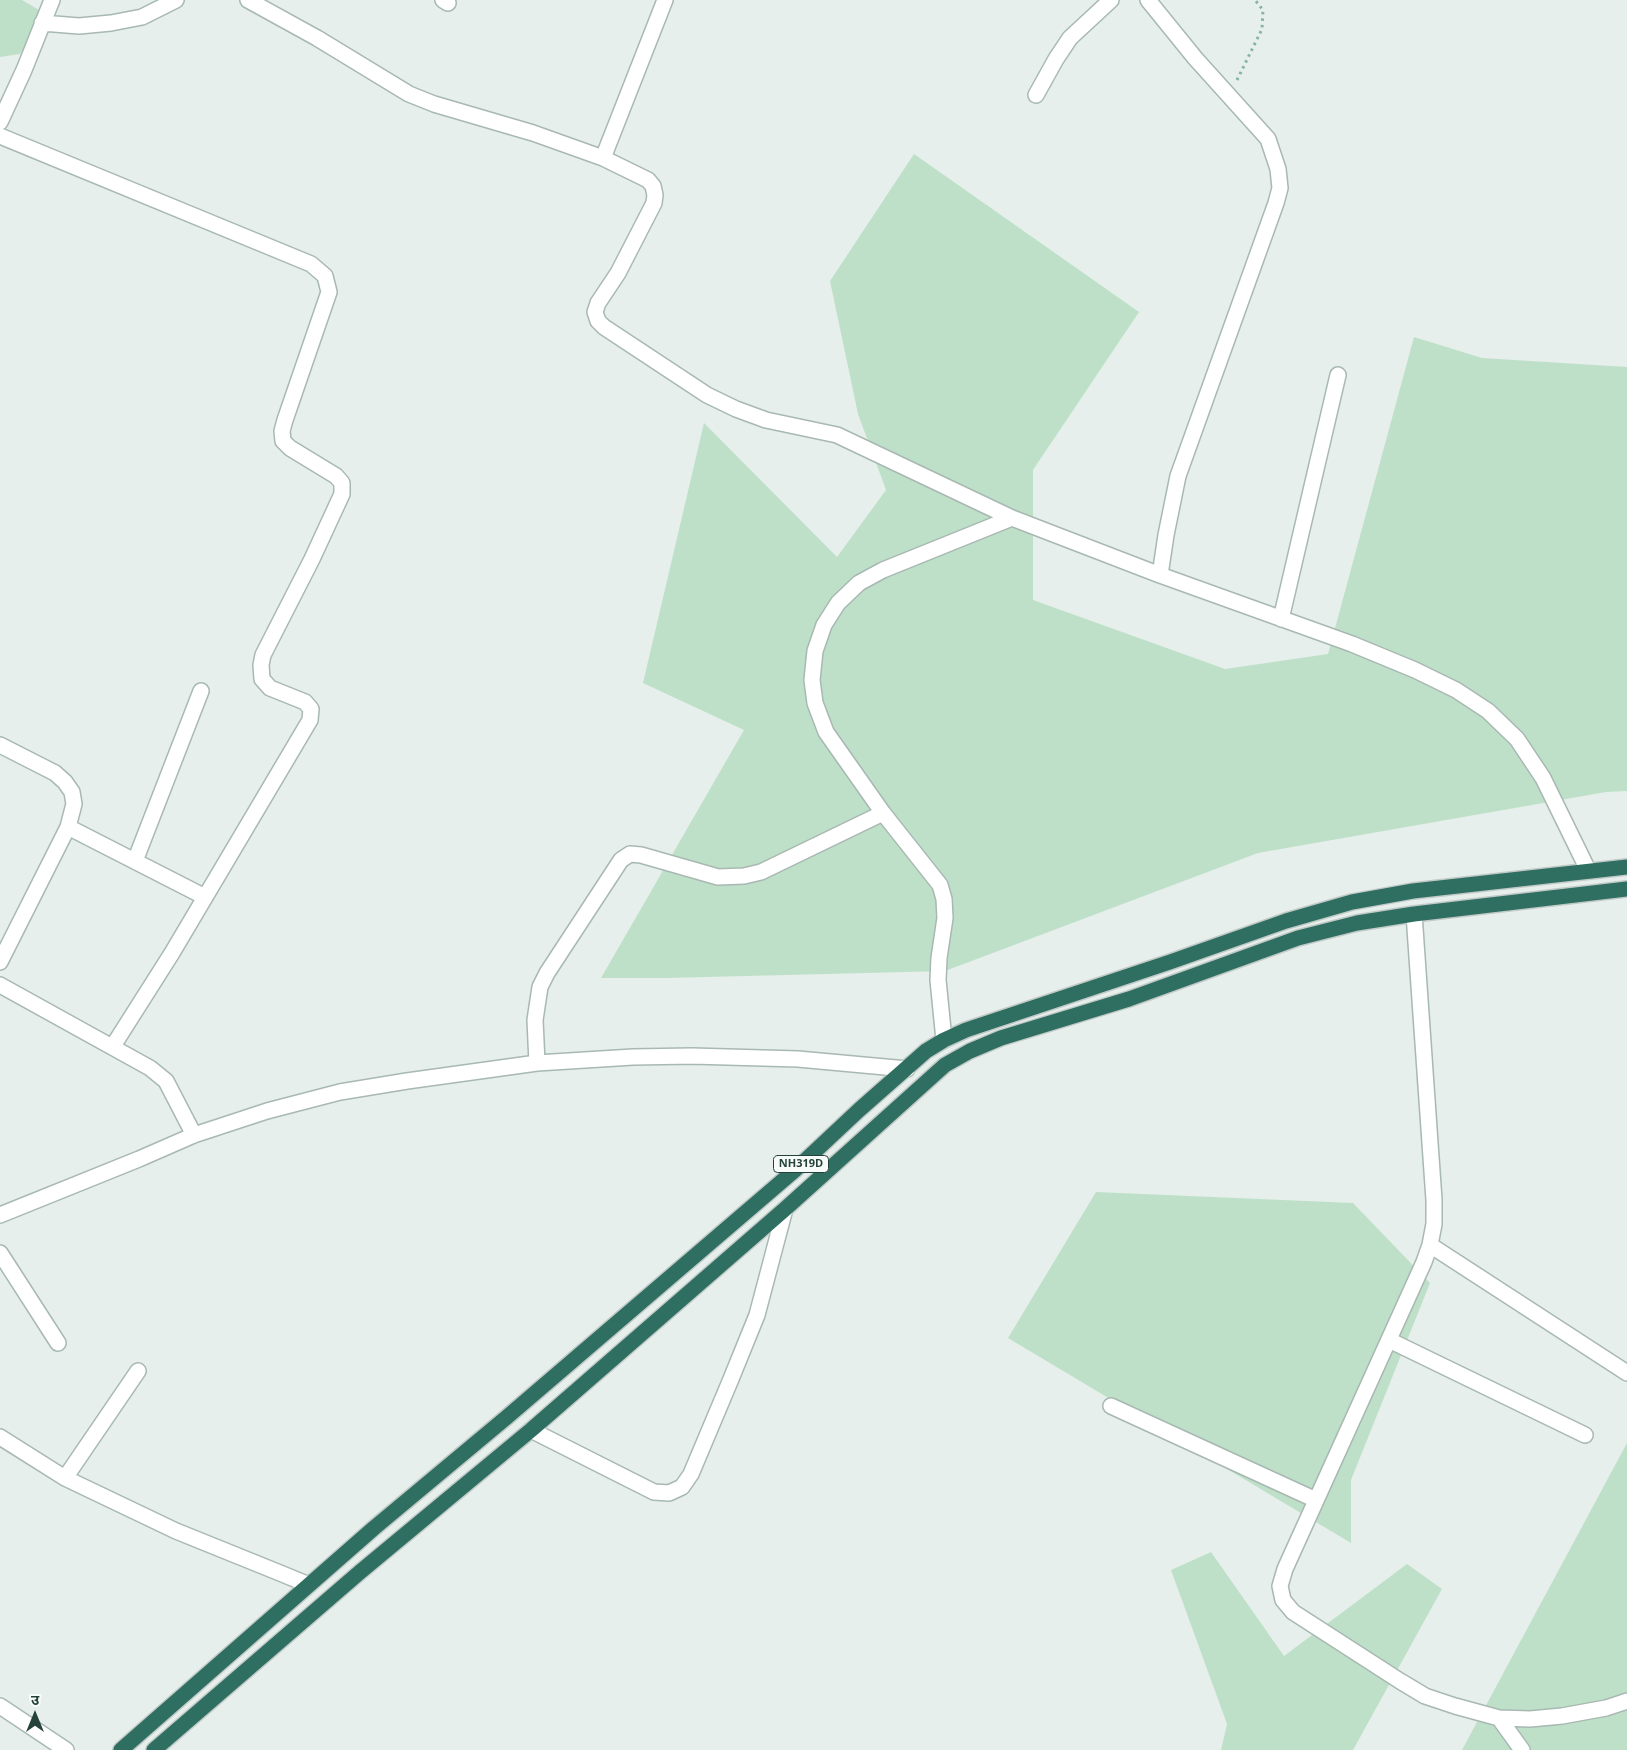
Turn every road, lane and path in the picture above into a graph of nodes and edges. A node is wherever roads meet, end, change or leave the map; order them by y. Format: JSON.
{"nodes":[{"id":1,"x":52,"y":0,"type":"edge"},
{"id":2,"x":176,"y":0,"type":"edge"},
{"id":3,"x":248,"y":0,"type":"edge"},
{"id":4,"x":665,"y":0,"type":"edge"},
{"id":5,"x":1110,"y":0,"type":"edge"},
{"id":6,"x":1148,"y":0,"type":"edge"},
{"id":7,"x":1255,"y":0,"type":"edge"},
{"id":8,"x":42,"y":23,"type":"junction"},
{"id":9,"x":1036,"y":95,"type":"dead end"},
{"id":10,"x":1229,"y":96,"type":"junction"},
{"id":11,"x":0,"y":122,"type":"edge"},
{"id":12,"x":0,"y":136,"type":"edge"},
{"id":13,"x":603,"y":158,"type":"junction"},
{"id":14,"x":1338,"y":375,"type":"dead end"},
{"id":15,"x":1012,"y":518,"type":"junction"},
{"id":16,"x":1160,"y":575,"type":"junction"},
{"id":17,"x":1281,"y":620,"type":"junction"},
{"id":18,"x":201,"y":691,"type":"dead end"},
{"id":19,"x":0,"y":745,"type":"edge"},
{"id":20,"x":883,"y":812,"type":"junction"},
{"id":21,"x":68,"y":827,"type":"junction"},
{"id":22,"x":135,"y":861,"type":"junction"},
{"id":23,"x":1627,"y":867,"type":"edge"},
{"id":24,"x":1588,"y":870,"type":"junction"},
{"id":25,"x":1627,"y":889,"type":"edge"},
{"id":26,"x":205,"y":897,"type":"junction"},
{"id":27,"x":1414,"y":914,"type":"junction"},
{"id":28,"x":0,"y":962,"type":"edge"},
{"id":29,"x":0,"y":985,"type":"edge"},
{"id":30,"x":944,"y":1040,"type":"junction"},
{"id":31,"x":112,"y":1046,"type":"junction"},
{"id":32,"x":537,"y":1064,"type":"junction"},
{"id":33,"x":907,"y":1068,"type":"junction"},
{"id":34,"x":194,"y":1135,"type":"junction"},
{"id":35,"x":786,"y":1209,"type":"junction"},
{"id":36,"x":0,"y":1215,"type":"edge"},
{"id":37,"x":1430,"y":1245,"type":"junction"},
{"id":38,"x":0,"y":1253,"type":"edge"},
{"id":39,"x":1389,"y":1340,"type":"junction"},
{"id":40,"x":58,"y":1343,"type":"dead end"},
{"id":41,"x":138,"y":1371,"type":"dead end"},
{"id":42,"x":1627,"y":1373,"type":"edge"},
{"id":43,"x":1111,"y":1406,"type":"dead end"},
{"id":44,"x":531,"y":1430,"type":"junction"},
{"id":45,"x":1585,"y":1435,"type":"dead end"},
{"id":46,"x":0,"y":1437,"type":"edge"},
{"id":47,"x":65,"y":1478,"type":"junction"},
{"id":48,"x":1316,"y":1500,"type":"junction"},
{"id":49,"x":309,"y":1585,"type":"junction"},
{"id":50,"x":1627,"y":1701,"type":"edge"},
{"id":51,"x":0,"y":1706,"type":"edge"},
{"id":52,"x":1500,"y":1718,"type":"junction"},
{"id":53,"x":66,"y":1750,"type":"edge"},
{"id":54,"x":120,"y":1750,"type":"edge"},
{"id":55,"x":154,"y":1750,"type":"edge"},
{"id":56,"x":1522,"y":1750,"type":"edge"}],
"edges":[{"from":1,"to":8,"type":"street"},
{"from":2,"to":8,"type":"street"},
{"from":3,"to":13,"type":"street"},
{"from":4,"to":13,"type":"street"},
{"from":5,"to":9,"type":"street"},
{"from":6,"to":10,"type":"street"},
{"from":7,"to":10,"type":"path"},
{"from":8,"to":11,"type":"street"},
{"from":10,"to":16,"type":"street"},
{"from":12,"to":26,"type":"street"},
{"from":13,"to":15,"type":"street"},
{"from":14,"to":17,"type":"street"},
{"from":15,"to":16,"type":"street"},
{"from":15,"to":20,"type":"street"},
{"from":16,"to":17,"type":"street"},
{"from":17,"to":24,"type":"street"},
{"from":18,"to":22,"type":"street"},
{"from":19,"to":21,"type":"street"},
{"from":20,"to":30,"type":"street"},
{"from":20,"to":32,"type":"street"},
{"from":21,"to":22,"type":"street"},
{"from":21,"to":28,"type":"street"},
{"from":22,"to":26,"type":"street"},
{"from":23,"to":24,"type":"highway","number":"NH319D"},
{"from":24,"to":30,"type":"highway","number":"NH319D"},
{"from":25,"to":27,"type":"highway","number":"NH319D"},
{"from":26,"to":31,"type":"street"},
{"from":27,"to":35,"type":"highway","number":"NH319D"},
{"from":27,"to":37,"type":"street"},
{"from":29,"to":31,"type":"street"},
{"from":30,"to":33,"type":"highway","number":"NH319D"},
{"from":31,"to":34,"type":"street"},
{"from":32,"to":33,"type":"street"},
{"from":32,"to":34,"type":"street"},
{"from":33,"to":49,"type":"highway","number":"NH319D"},
{"from":34,"to":36,"type":"street"},
{"from":35,"to":44,"type":"highway","number":"NH319D"},
{"from":35,"to":44,"type":"street"},
{"from":37,"to":39,"type":"street"},
{"from":37,"to":42,"type":"street"},
{"from":38,"to":40,"type":"street"},
{"from":39,"to":45,"type":"street"},
{"from":39,"to":48,"type":"street"},
{"from":41,"to":47,"type":"street"},
{"from":43,"to":48,"type":"street"},
{"from":44,"to":55,"type":"highway","number":"NH319D"},
{"from":46,"to":47,"type":"street"},
{"from":47,"to":49,"type":"street"},
{"from":48,"to":52,"type":"street"},
{"from":49,"to":54,"type":"highway","number":"NH319D"},
{"from":50,"to":52,"type":"street"},
{"from":51,"to":53,"type":"street"},
{"from":52,"to":56,"type":"street"}]}
